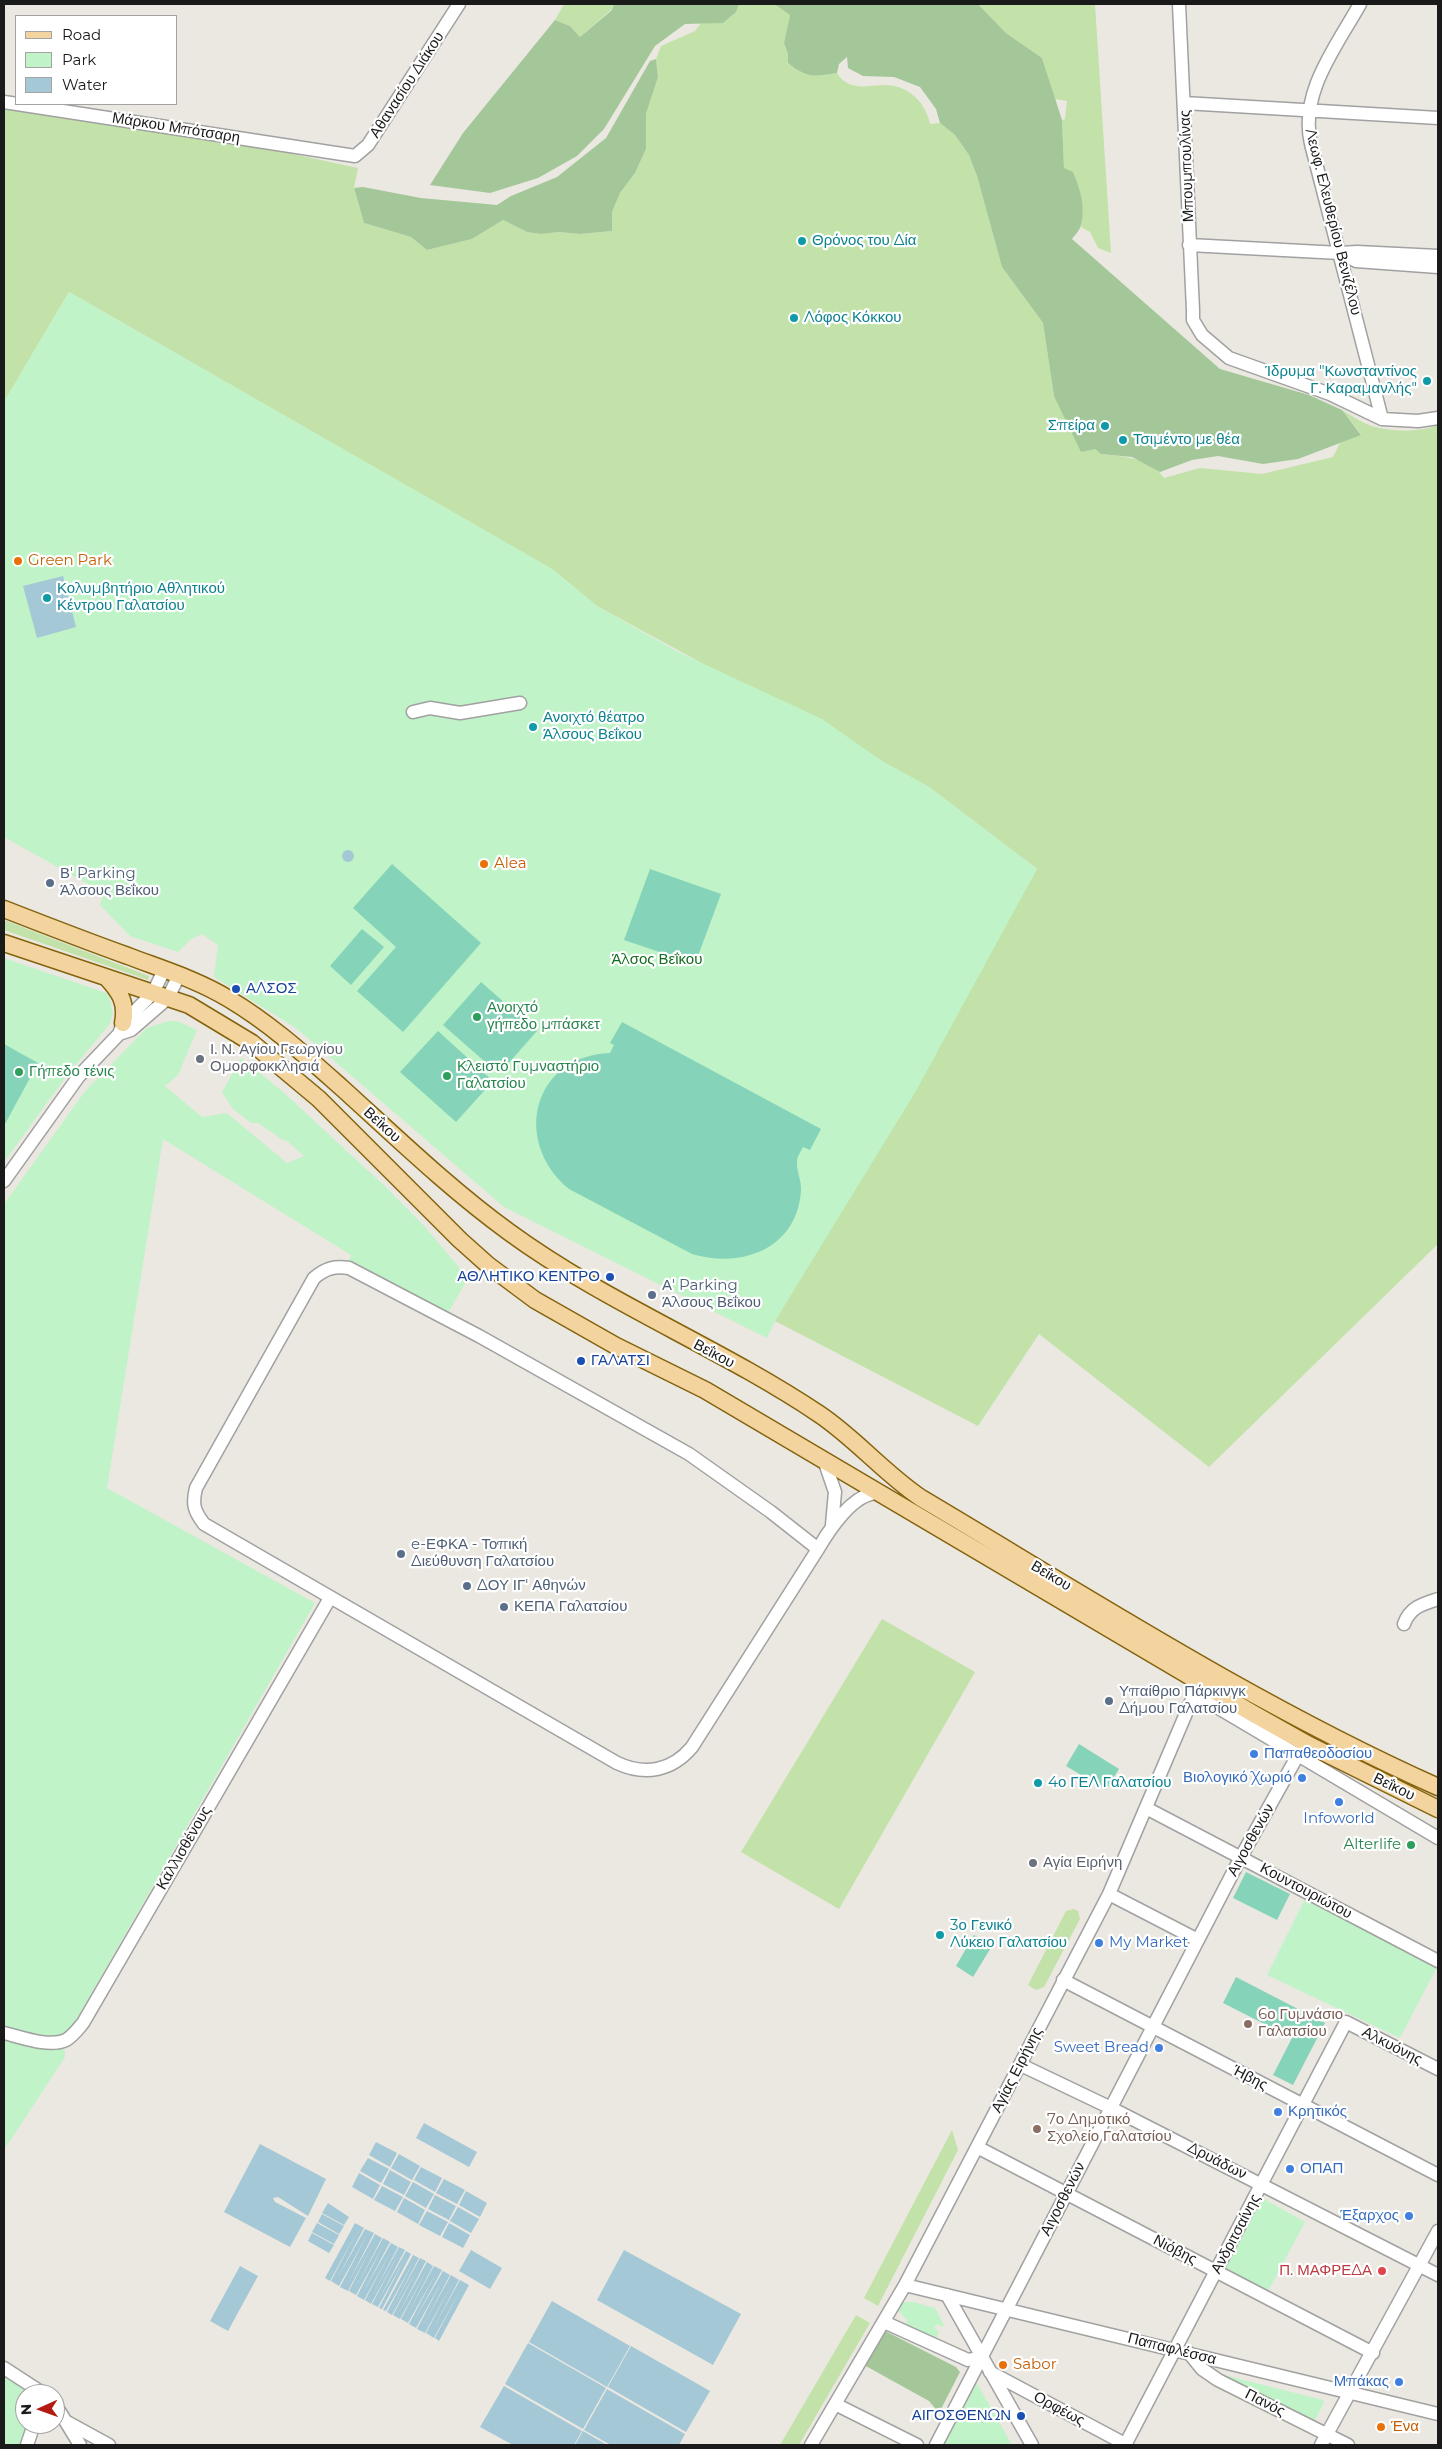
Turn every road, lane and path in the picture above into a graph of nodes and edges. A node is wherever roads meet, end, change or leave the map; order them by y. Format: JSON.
{"nodes":[{"id":1,"x":459,"y":4,"type":"edge"},
{"id":2,"x":1179,"y":4,"type":"edge"},
{"id":3,"x":1360,"y":4,"type":"edge"},
{"id":4,"x":1184,"y":103,"type":"junction"},
{"id":5,"x":23,"y":105,"type":"edge"},
{"id":6,"x":1309,"y":111,"type":"junction"},
{"id":7,"x":1438,"y":118,"type":"edge"},
{"id":8,"x":347,"y":156,"type":"joint"},
{"id":9,"x":1189,"y":245,"type":"junction"},
{"id":10,"x":1340,"y":253,"type":"junction"},
{"id":11,"x":1438,"y":256,"type":"edge"},
{"id":12,"x":1438,"y":267,"type":"edge"},
{"id":13,"x":1438,"y":418,"type":"edge"},
{"id":14,"x":1382,"y":419,"type":"junction"},
{"id":15,"x":520,"y":703,"type":"dead end"},
{"id":16,"x":413,"y":712,"type":"dead end"},
{"id":17,"x":4,"y":909,"type":"edge"},
{"id":18,"x":4,"y":943,"type":"edge"},
{"id":19,"x":172,"y":972,"type":"junction"},
{"id":20,"x":107,"y":978,"type":"junction"},
{"id":21,"x":160,"y":995,"type":"junction"},
{"id":22,"x":121,"y":1028,"type":"junction"},
{"id":23,"x":4,"y":1181,"type":"edge"},
{"id":24,"x":824,"y":1460,"type":"junction"},
{"id":25,"x":878,"y":1493,"type":"junction"},
{"id":26,"x":832,"y":1525,"type":"junction"},
{"id":27,"x":818,"y":1549,"type":"junction"},
{"id":28,"x":330,"y":1598,"type":"junction"},
{"id":29,"x":1438,"y":1599,"type":"edge"},
{"id":30,"x":1404,"y":1624,"type":"dead end"},
{"id":31,"x":1197,"y":1688,"type":"junction"},
{"id":32,"x":1304,"y":1750,"type":"junction"},
{"id":33,"x":1438,"y":1787,"type":"edge"},
{"id":34,"x":1146,"y":1808,"type":"junction"},
{"id":35,"x":1438,"y":1809,"type":"edge"},
{"id":36,"x":1438,"y":1838,"type":"edge"},
{"id":37,"x":1241,"y":1857,"type":"junction"},
{"id":38,"x":1109,"y":1894,"type":"junction"},
{"id":39,"x":1198,"y":1940,"type":"junction"},
{"id":40,"x":1438,"y":1961,"type":"edge"},
{"id":41,"x":1063,"y":1980,"type":"junction"},
{"id":42,"x":1346,"y":2022,"type":"joint"},
{"id":43,"x":1153,"y":2027,"type":"junction"},
{"id":44,"x":4,"y":2033,"type":"edge"},
{"id":45,"x":1021,"y":2065,"type":"junction"},
{"id":46,"x":1438,"y":2069,"type":"edge"},
{"id":47,"x":1303,"y":2105,"type":"junction"},
{"id":48,"x":1111,"y":2108,"type":"junction"},
{"id":49,"x":977,"y":2147,"type":"junction"},
{"id":50,"x":1438,"y":2175,"type":"edge"},
{"id":51,"x":1262,"y":2184,"type":"junction"},
{"id":52,"x":1066,"y":2194,"type":"junction"},
{"id":53,"x":1438,"y":2232,"type":"edge"},
{"id":54,"x":1420,"y":2266,"type":"junction"},
{"id":55,"x":1216,"y":2272,"type":"junction"},
{"id":56,"x":1438,"y":2275,"type":"edge"},
{"id":57,"x":905,"y":2285,"type":"junction"},
{"id":58,"x":946,"y":2295,"type":"junction"},
{"id":59,"x":1006,"y":2310,"type":"junction"},
{"id":60,"x":884,"y":2322,"type":"junction"},
{"id":61,"x":1175,"y":2349,"type":"junction"},
{"id":62,"x":1188,"y":2353,"type":"junction"},
{"id":63,"x":1373,"y":2353,"type":"junction"},
{"id":64,"x":982,"y":2357,"type":"junction"},
{"id":65,"x":4,"y":2368,"type":"edge"},
{"id":66,"x":990,"y":2372,"type":"junction"},
{"id":67,"x":29,"y":2384,"type":"edge"},
{"id":68,"x":1350,"y":2393,"type":"junction"},
{"id":69,"x":835,"y":2404,"type":"junction"},
{"id":70,"x":1438,"y":2414,"type":"edge"},
{"id":71,"x":65,"y":2419,"type":"edge"},
{"id":72,"x":67,"y":2422,"type":"junction"},
{"id":73,"x":1324,"y":2440,"type":"edge"},
{"id":74,"x":80,"y":2445,"type":"edge"},
{"id":75,"x":109,"y":2445,"type":"edge"},
{"id":76,"x":811,"y":2445,"type":"edge"},
{"id":77,"x":917,"y":2445,"type":"edge"},
{"id":78,"x":936,"y":2445,"type":"edge"},
{"id":79,"x":1032,"y":2445,"type":"edge"},
{"id":80,"x":1126,"y":2445,"type":"edge"},
{"id":81,"x":1348,"y":2445,"type":"edge"}],
"edges":[{"from":1,"to":8,"type":"street","name":"Αθανασίου Διάκου"},
{"from":2,"to":4,"type":"street","name":"Μπουμπουλίνας"},
{"from":3,"to":6,"type":"street","name":"Λεωφ. Ελευθερίου Βενιζέλου"},
{"from":4,"to":6,"type":"street"},
{"from":4,"to":9,"type":"street","name":"Μπουμπουλίνας"},
{"from":5,"to":8,"type":"street","name":"Μάρκου Μπότσαρη"},
{"from":6,"to":7,"type":"street"},
{"from":6,"to":10,"type":"street","name":"Λεωφ. Ελευθερίου Βενιζέλου"},
{"from":9,"to":10,"type":"street"},
{"from":9,"to":14,"type":"street","name":"Μπουμπουλίνας"},
{"from":10,"to":11,"type":"street"},
{"from":10,"to":12,"type":"street"},
{"from":10,"to":14,"type":"street","name":"Λεωφ. Ελευθερίου Βενιζέλου"},
{"from":13,"to":14,"type":"street"},
{"from":15,"to":16,"type":"street"},
{"from":17,"to":19,"type":"main road","name":"Βεΐκου"},
{"from":18,"to":20,"type":"main road","name":"Βεΐκου"},
{"from":19,"to":21,"type":"street"},
{"from":19,"to":33,"type":"main road","name":"Βεΐκου"},
{"from":20,"to":21,"type":"main road","name":"Βεΐκου"},
{"from":20,"to":22,"type":"main road"},
{"from":21,"to":22,"type":"street"},
{"from":21,"to":24,"type":"main road","name":"Βεΐκου"},
{"from":22,"to":23,"type":"street"},
{"from":24,"to":25,"type":"main road","name":"Βεΐκου"},
{"from":24,"to":26,"type":"street"},
{"from":25,"to":26,"type":"street"},
{"from":25,"to":31,"type":"main road","name":"Βεΐκου"},
{"from":26,"to":27,"type":"street"},
{"from":27,"to":28,"type":"street"},
{"from":27,"to":28,"type":"street"},
{"from":28,"to":44,"type":"street","name":"Καλλισθένους"},
{"from":29,"to":30,"type":"street"},
{"from":31,"to":32,"type":"main road","name":"Βεΐκου"},
{"from":31,"to":34,"type":"street","name":"Αγίας Ειρήνης"},
{"from":32,"to":35,"type":"main road","name":"Βεΐκου"},
{"from":32,"to":36,"type":"street"},
{"from":32,"to":37,"type":"street","name":"Αιγοσθενών"},
{"from":34,"to":37,"type":"street","name":"Κουντουριώτου"},
{"from":34,"to":38,"type":"street","name":"Αγίας Ειρήνης"},
{"from":37,"to":39,"type":"street","name":"Αιγοσθενών"},
{"from":37,"to":40,"type":"street","name":"Κουντουριώτου"},
{"from":38,"to":39,"type":"street"},
{"from":38,"to":41,"type":"street","name":"Αγίας Ειρήνης"},
{"from":39,"to":43,"type":"street","name":"Αιγοσθενών"},
{"from":41,"to":43,"type":"street","name":"Ήβης"},
{"from":41,"to":45,"type":"street","name":"Αγίας Ειρήνης"},
{"from":42,"to":46,"type":"street","name":"Αλκυόνης"},
{"from":42,"to":47,"type":"street","name":"Ανδριτσαίνης"},
{"from":43,"to":47,"type":"street","name":"Ήβης"},
{"from":43,"to":48,"type":"street","name":"Αιγοσθενών"},
{"from":45,"to":48,"type":"street","name":"Δρυάδων"},
{"from":45,"to":49,"type":"street","name":"Αγίας Ειρήνης"},
{"from":47,"to":50,"type":"street","name":"Ήβης"},
{"from":47,"to":51,"type":"street","name":"Ανδριτσαίνης"},
{"from":48,"to":51,"type":"street","name":"Δρυάδων"},
{"from":48,"to":52,"type":"street","name":"Αιγοσθενών"},
{"from":49,"to":52,"type":"street","name":"Νιόβης"},
{"from":49,"to":57,"type":"street","name":"Αγίας Ειρήνης"},
{"from":51,"to":54,"type":"street","name":"Δρυάδων"},
{"from":51,"to":55,"type":"street","name":"Ανδριτσαίνης"},
{"from":52,"to":55,"type":"street","name":"Νιόβης"},
{"from":52,"to":59,"type":"street","name":"Αιγοσθενών"},
{"from":53,"to":54,"type":"street"},
{"from":54,"to":56,"type":"street","name":"Δρυάδων"},
{"from":54,"to":63,"type":"street"},
{"from":55,"to":61,"type":"street","name":"Ανδριτσαίνης"},
{"from":55,"to":63,"type":"street","name":"Νιόβης"},
{"from":57,"to":58,"type":"street","name":"Παπαφλέσσα"},
{"from":57,"to":60,"type":"street","name":"Αγίας Ειρήνης"},
{"from":58,"to":59,"type":"street","name":"Παπαφλέσσα"},
{"from":58,"to":64,"type":"street"},
{"from":59,"to":61,"type":"street","name":"Παπαφλέσσα"},
{"from":59,"to":64,"type":"street","name":"Αιγοσθενών"},
{"from":60,"to":64,"type":"street"},
{"from":60,"to":69,"type":"street","name":"Αγίας Ειρήνης"},
{"from":61,"to":62,"type":"street","name":"Παπαφλέσσα"},
{"from":61,"to":80,"type":"street","name":"Ανδριτσαίνης"},
{"from":62,"to":68,"type":"street","name":"Παπαφλέσσα"},
{"from":62,"to":73,"type":"street","name":"Πανός"},
{"from":63,"to":68,"type":"street"},
{"from":64,"to":66,"type":"street"},
{"from":64,"to":78,"type":"street","name":"Αιγοσθενών"},
{"from":65,"to":67,"type":"street"},
{"from":66,"to":79,"type":"street"},
{"from":66,"to":80,"type":"street","name":"Ορφέως"},
{"from":68,"to":70,"type":"street","name":"Παπαφλέσσα"},
{"from":68,"to":73,"type":"street"},
{"from":69,"to":76,"type":"street","name":"Αγίας Ειρήνης"},
{"from":69,"to":77,"type":"street"},
{"from":71,"to":72,"type":"street"},
{"from":72,"to":74,"type":"street"},
{"from":72,"to":75,"type":"street"},
{"from":73,"to":81,"type":"street","name":"Πανός"}]}
